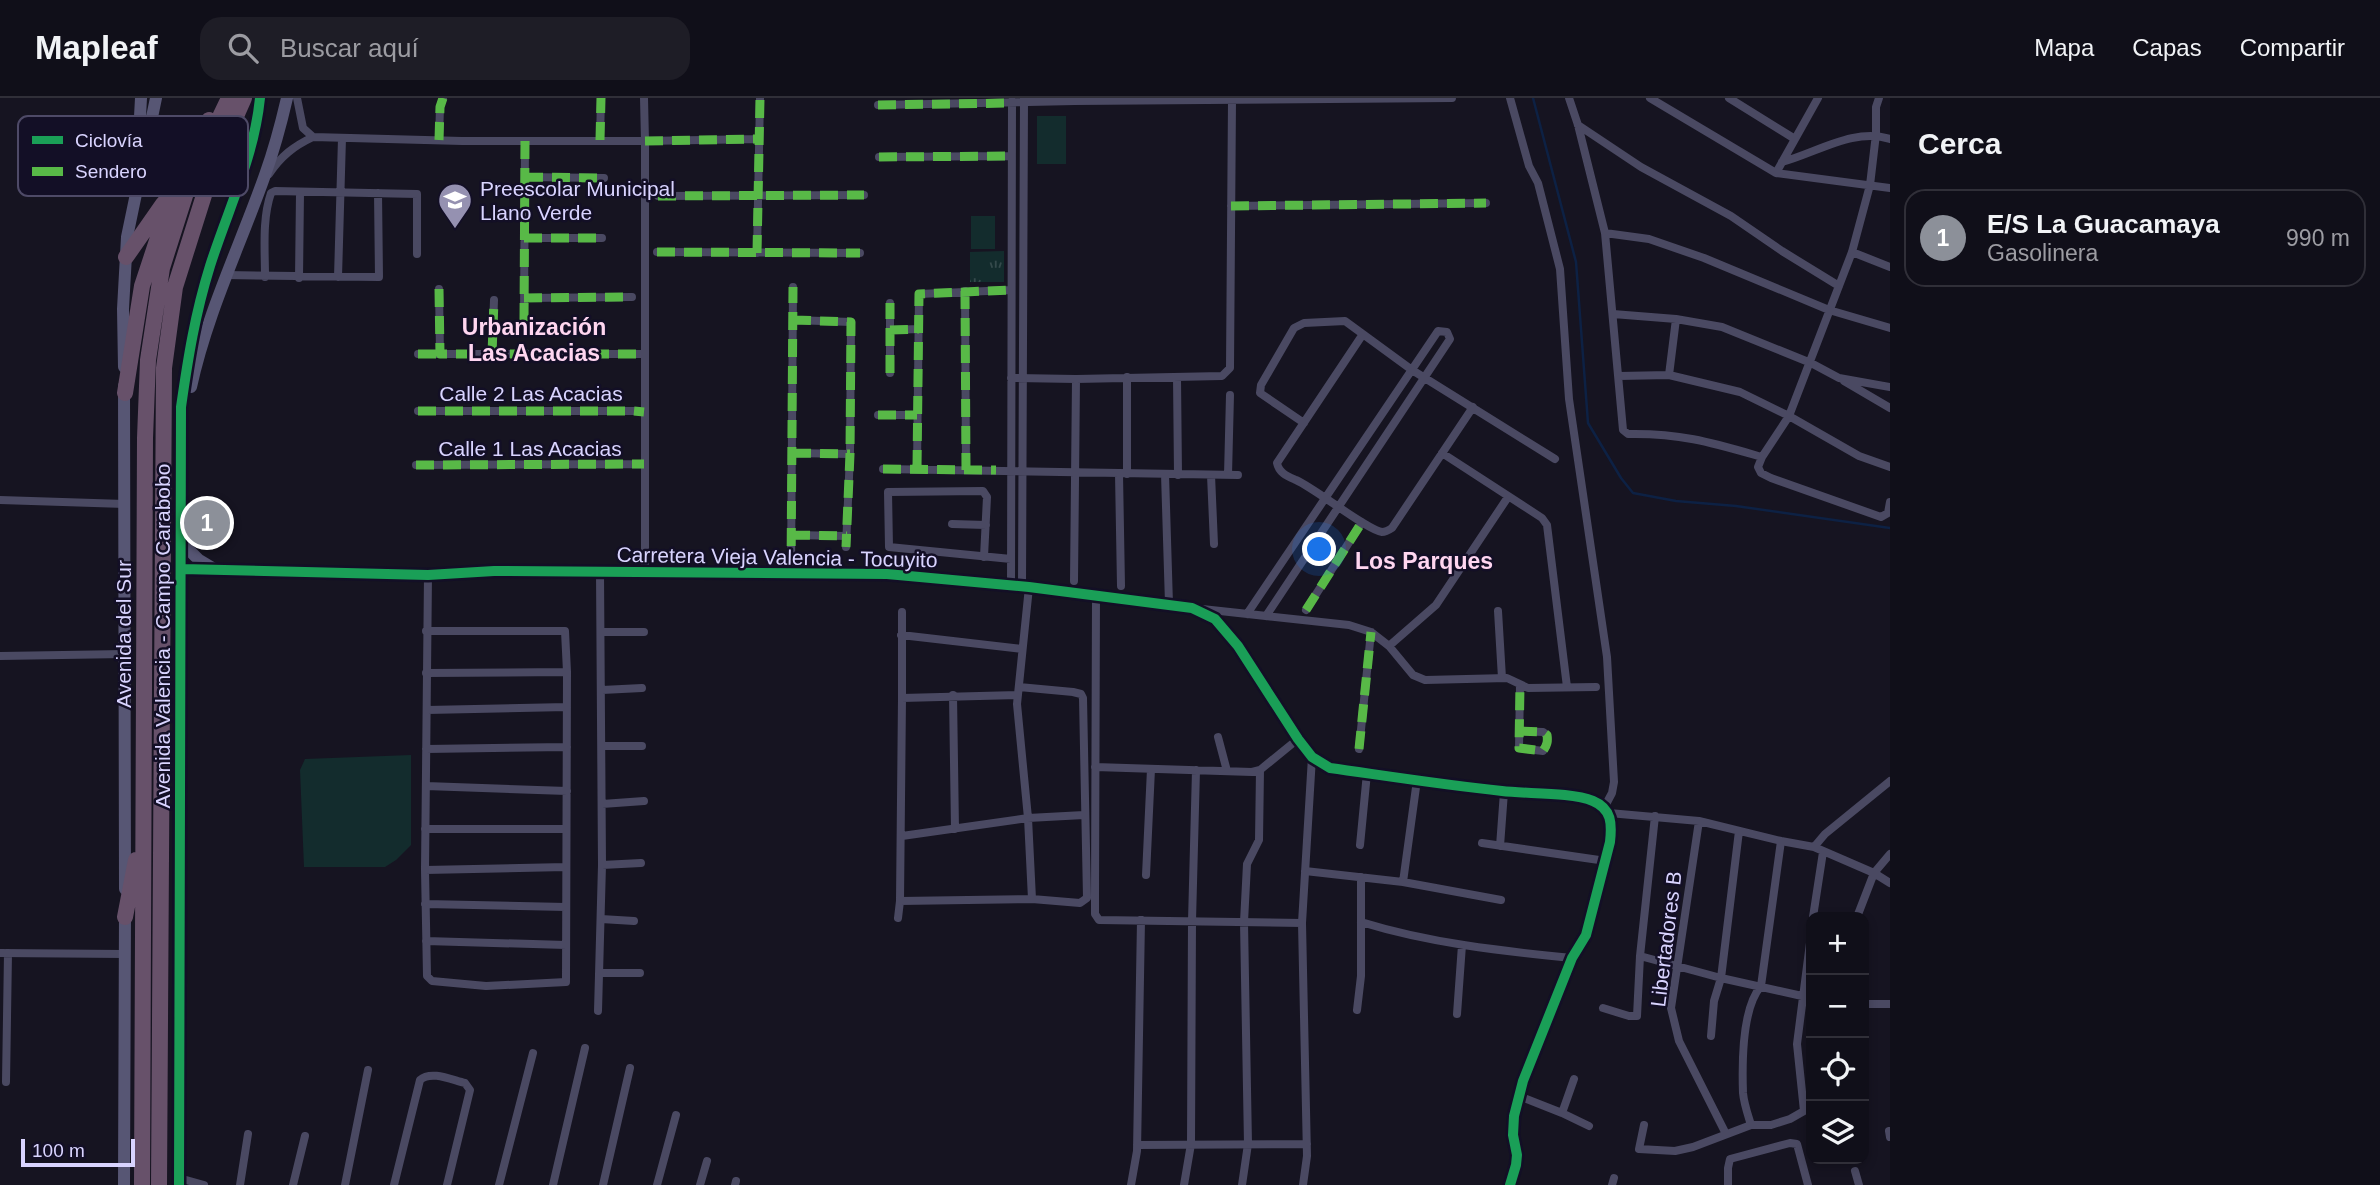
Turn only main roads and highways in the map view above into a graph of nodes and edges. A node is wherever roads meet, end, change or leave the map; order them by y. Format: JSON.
{"nodes":[{"id":1,"x":226,"y":98,"type":"edge"},
{"id":2,"x":244,"y":98,"type":"edge"},
{"id":3,"x":214,"y":116,"type":"edge"},
{"id":4,"x":218,"y":116,"type":"edge"},
{"id":5,"x":236,"y":116,"type":"edge"},
{"id":6,"x":169,"y":196,"type":"edge"},
{"id":7,"x":170,"y":196,"type":"edge"},
{"id":8,"x":185,"y":196,"type":"edge"},
{"id":9,"x":204,"y":196,"type":"edge"},
{"id":10,"x":126,"y":257,"type":"road end"},
{"id":11,"x":125,"y":393,"type":"road end"},
{"id":12,"x":144,"y":824,"type":"junction"},
{"id":13,"x":125,"y":917,"type":"road end"},
{"id":14,"x":142,"y":1185,"type":"edge"},
{"id":15,"x":159,"y":1185,"type":"edge"}],
"edges":[{"from":1,"to":3,"type":"highway"},
{"from":1,"to":4,"type":"highway","name":"Avenida del Sur"},
{"from":2,"to":5,"type":"highway","name":"Avenida del Sur"},
{"from":6,"to":10,"type":"highway"},
{"from":7,"to":11,"type":"highway"},
{"from":8,"to":12,"type":"highway","name":"Avenida del Sur"},
{"from":9,"to":15,"type":"highway","name":"Avenida del Sur"},
{"from":12,"to":13,"type":"highway"},
{"from":12,"to":14,"type":"highway","name":"Avenida del Sur"}]}
